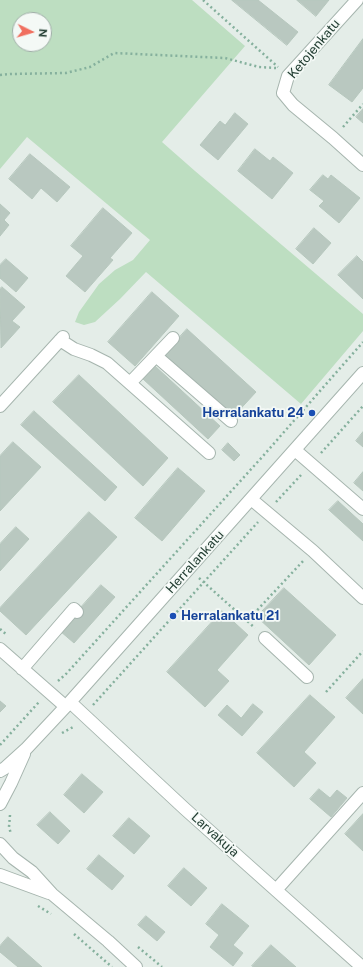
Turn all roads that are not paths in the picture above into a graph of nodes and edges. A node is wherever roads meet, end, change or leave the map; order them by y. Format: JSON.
{"nodes":[{"id":1,"x":357,"y":0,"type":"edge"},
{"id":2,"x":363,"y":165,"type":"edge"},
{"id":3,"x":173,"y":338,"type":"dead end"},
{"id":4,"x":156,"y":356,"type":"junction"},
{"id":5,"x":363,"y":373,"type":"edge"},
{"id":6,"x":130,"y":383,"type":"junction"},
{"id":7,"x":0,"y":406,"type":"edge"},
{"id":8,"x":231,"y":421,"type":"dead end"},
{"id":9,"x":295,"y":450,"type":"junction"},
{"id":10,"x":209,"y":453,"type":"dead end"},
{"id":11,"x":251,"y":499,"type":"junction"},
{"id":12,"x":363,"y":509,"type":"edge"},
{"id":13,"x":363,"y":598,"type":"edge"},
{"id":14,"x":77,"y":612,"type":"dead end"},
{"id":15,"x":265,"y":638,"type":"road end"},
{"id":16,"x":0,"y":649,"type":"edge"},
{"id":17,"x":22,"y":669,"type":"junction"},
{"id":18,"x":307,"y":677,"type":"dead end"},
{"id":19,"x":67,"y":704,"type":"junction"},
{"id":20,"x":26,"y":749,"type":"junction"},
{"id":21,"x":0,"y":771,"type":"edge"},
{"id":22,"x":363,"y":793,"type":"edge"},
{"id":23,"x":0,"y":804,"type":"edge"},
{"id":24,"x":0,"y":844,"type":"edge"},
{"id":25,"x":0,"y":875,"type":"edge"},
{"id":26,"x":276,"y":890,"type":"junction"},
{"id":27,"x":52,"y":894,"type":"junction"},
{"id":28,"x":136,"y":967,"type":"edge"},
{"id":29,"x":362,"y":967,"type":"edge"}],
"edges":[{"from":1,"to":2,"type":"street","name":"Ketojenkatu"},
{"from":3,"to":4,"type":"street"},
{"from":4,"to":6,"type":"street"},
{"from":4,"to":8,"type":"street"},
{"from":5,"to":9,"type":"street","name":"Herralankatu"},
{"from":6,"to":7,"type":"street"},
{"from":6,"to":10,"type":"street"},
{"from":9,"to":11,"type":"street","name":"Herralankatu"},
{"from":9,"to":12,"type":"street"},
{"from":11,"to":13,"type":"street"},
{"from":11,"to":19,"type":"street","name":"Herralankatu"},
{"from":14,"to":17,"type":"street"},
{"from":15,"to":18,"type":"street"},
{"from":16,"to":17,"type":"street","name":"Larvakuja"},
{"from":17,"to":19,"type":"street","name":"Larvakuja"},
{"from":19,"to":20,"type":"street","name":"Herralankatu"},
{"from":19,"to":26,"type":"street","name":"Larvakuja"},
{"from":20,"to":21,"type":"street","name":"Herralankatu"},
{"from":20,"to":23,"type":"street","name":"Herralankatu"},
{"from":22,"to":26,"type":"street"},
{"from":24,"to":27,"type":"street"},
{"from":25,"to":27,"type":"street"},
{"from":26,"to":29,"type":"street","name":"Larvakuja"},
{"from":27,"to":28,"type":"street"}]}
